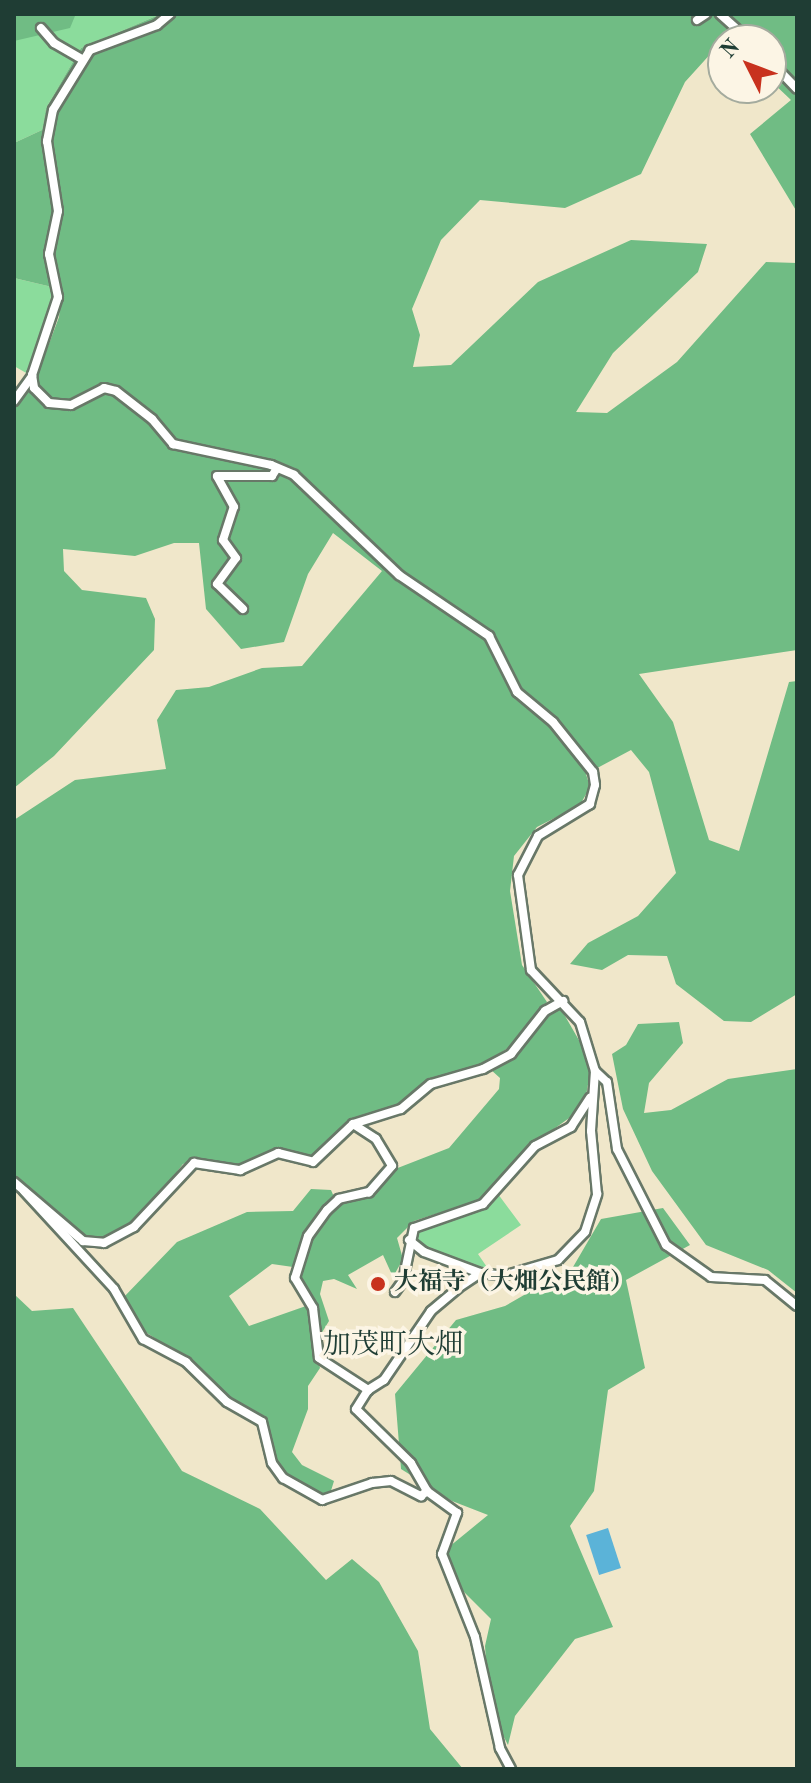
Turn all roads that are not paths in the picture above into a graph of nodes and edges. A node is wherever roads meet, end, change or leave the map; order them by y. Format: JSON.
{"nodes":[{"id":1,"x":170,"y":14,"type":"edge"},
{"id":2,"x":706,"y":14,"type":"edge"},
{"id":3,"x":697,"y":20,"type":"dead end"},
{"id":4,"x":41,"y":28,"type":"dead end"},
{"id":5,"x":82,"y":59,"type":"junction"},
{"id":6,"x":32,"y":375,"type":"junction"},
{"id":7,"x":14,"y":401,"type":"edge"},
{"id":8,"x":277,"y":468,"type":"junction"},
{"id":9,"x":243,"y":609,"type":"dead end"},
{"id":10,"x":563,"y":1001,"type":"junction"},
{"id":11,"x":595,"y":1071,"type":"junction"},
{"id":12,"x":591,"y":1097,"type":"junction"},
{"id":13,"x":353,"y":1124,"type":"junction"},
{"id":14,"x":16,"y":1183,"type":"edge"},
{"id":15,"x":409,"y":1240,"type":"junction"},
{"id":16,"x":480,"y":1273,"type":"junction"},
{"id":17,"x":395,"y":1292,"type":"dead end"},
{"id":18,"x":797,"y":1306,"type":"edge"},
{"id":19,"x":368,"y":1390,"type":"junction"},
{"id":20,"x":427,"y":1491,"type":"junction"},
{"id":21,"x":511,"y":1769,"type":"edge"}],
"edges":[{"from":1,"to":5,"type":"street"},
{"from":2,"to":3,"type":"street"},
{"from":4,"to":5,"type":"street"},
{"from":5,"to":6,"type":"street"},
{"from":6,"to":7,"type":"street"},
{"from":6,"to":8,"type":"street"},
{"from":8,"to":9,"type":"street"},
{"from":8,"to":10,"type":"street"},
{"from":10,"to":11,"type":"street"},
{"from":10,"to":13,"type":"street"},
{"from":11,"to":12,"type":"street"},
{"from":11,"to":18,"type":"street"},
{"from":12,"to":15,"type":"street"},
{"from":12,"to":16,"type":"street"},
{"from":13,"to":14,"type":"street"},
{"from":13,"to":19,"type":"street"},
{"from":14,"to":20,"type":"street"},
{"from":15,"to":16,"type":"street"},
{"from":15,"to":17,"type":"street"},
{"from":16,"to":19,"type":"street"},
{"from":19,"to":20,"type":"street"},
{"from":20,"to":21,"type":"street"}]}
